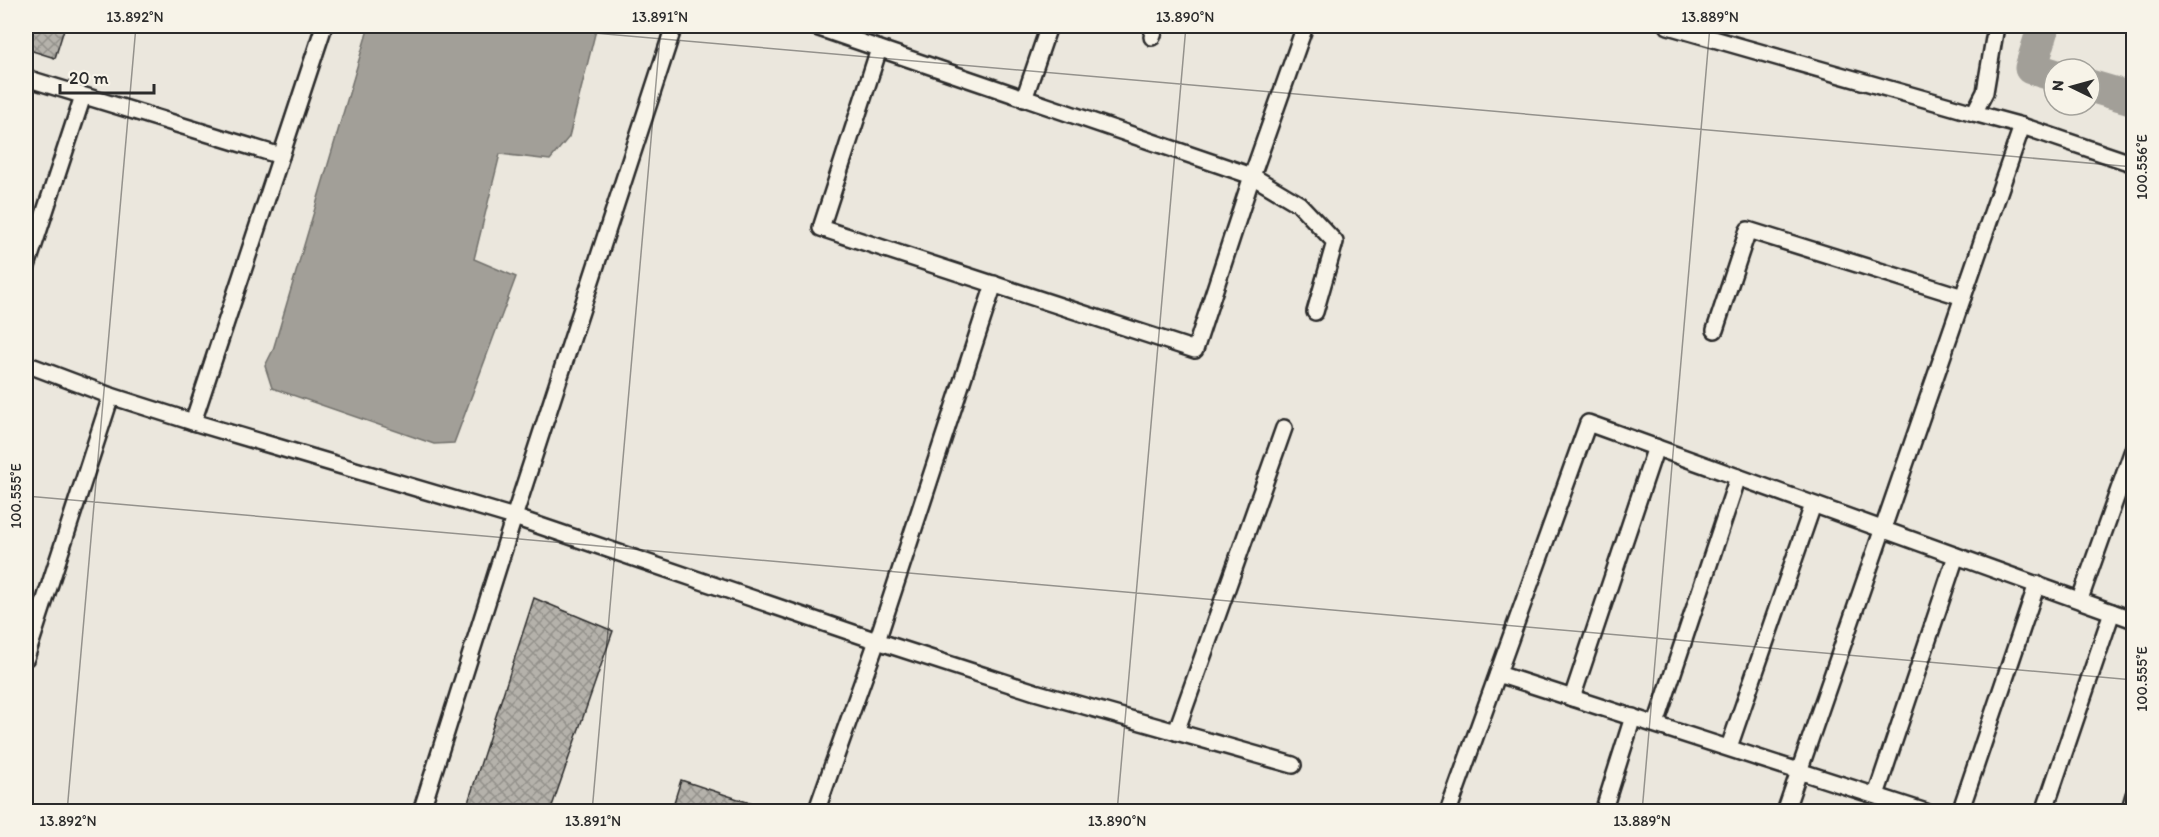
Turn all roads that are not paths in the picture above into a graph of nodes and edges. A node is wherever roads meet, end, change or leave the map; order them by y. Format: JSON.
{"nodes":[{"id":1,"x":324,"y":26,"type":"edge"},
{"id":2,"x":674,"y":26,"type":"edge"},
{"id":3,"x":813,"y":26,"type":"edge"},
{"id":4,"x":1049,"y":26,"type":"edge"},
{"id":5,"x":1305,"y":26,"type":"edge"},
{"id":6,"x":1668,"y":26,"type":"edge"},
{"id":7,"x":1996,"y":26,"type":"edge"},
{"id":8,"x":879,"y":49,"type":"junction"},
{"id":9,"x":26,"y":78,"type":"edge"},
{"id":10,"x":82,"y":96,"type":"junction"},
{"id":11,"x":1024,"y":99,"type":"junction"},
{"id":12,"x":1974,"y":113,"type":"junction"},
{"id":13,"x":2022,"y":126,"type":"junction"},
{"id":14,"x":281,"y":156,"type":"junction"},
{"id":15,"x":2133,"y":164,"type":"edge"},
{"id":16,"x":1252,"y":176,"type":"junction"},
{"id":17,"x":26,"y":269,"type":"edge"},
{"id":18,"x":994,"y":284,"type":"junction"},
{"id":19,"x":1963,"y":297,"type":"junction"},
{"id":20,"x":1315,"y":312,"type":"dead end"},
{"id":21,"x":1715,"y":330,"type":"dead end"},
{"id":22,"x":26,"y":364,"type":"edge"},
{"id":23,"x":111,"y":396,"type":"junction"},
{"id":24,"x":193,"y":422,"type":"junction"},
{"id":25,"x":1284,"y":428,"type":"dead end"},
{"id":26,"x":1656,"y":447,"type":"junction"},
{"id":27,"x":2133,"y":447,"type":"edge"},
{"id":28,"x":1737,"y":477,"type":"junction"},
{"id":29,"x":1813,"y":505,"type":"junction"},
{"id":30,"x":514,"y":517,"type":"junction"},
{"id":31,"x":1882,"y":530,"type":"junction"},
{"id":32,"x":1956,"y":556,"type":"junction"},
{"id":33,"x":2037,"y":584,"type":"junction"},
{"id":34,"x":2080,"y":599,"type":"junction"},
{"id":35,"x":2112,"y":612,"type":"junction"},
{"id":36,"x":2133,"y":620,"type":"edge"},
{"id":37,"x":877,"y":641,"type":"junction"},
{"id":38,"x":26,"y":658,"type":"edge"},
{"id":39,"x":1498,"y":674,"type":"junction"},
{"id":40,"x":1572,"y":698,"type":"junction"},
{"id":41,"x":1633,"y":717,"type":"junction"},
{"id":42,"x":1656,"y":724,"type":"junction"},
{"id":43,"x":1176,"y":732,"type":"junction"},
{"id":44,"x":1729,"y":747,"type":"junction"},
{"id":45,"x":1293,"y":765,"type":"dead end"},
{"id":46,"x":1800,"y":770,"type":"junction"},
{"id":47,"x":1876,"y":795,"type":"junction"},
{"id":48,"x":2133,"y":795,"type":"edge"},
{"id":49,"x":421,"y":812,"type":"edge"},
{"id":50,"x":816,"y":812,"type":"edge"},
{"id":51,"x":1448,"y":812,"type":"edge"},
{"id":52,"x":1603,"y":812,"type":"edge"},
{"id":53,"x":1785,"y":812,"type":"edge"},
{"id":54,"x":1926,"y":812,"type":"edge"},
{"id":55,"x":1960,"y":812,"type":"edge"},
{"id":56,"x":2044,"y":812,"type":"edge"},
{"id":57,"x":2129,"y":812,"type":"edge"}],
"edges":[{"from":1,"to":14,"type":"lane"},
{"from":2,"to":30,"type":"lane"},
{"from":3,"to":8,"type":"lane"},
{"from":4,"to":11,"type":"lane"},
{"from":5,"to":16,"type":"lane"},
{"from":6,"to":12,"type":"lane"},
{"from":7,"to":12,"type":"lane"},
{"from":8,"to":11,"type":"lane"},
{"from":8,"to":18,"type":"lane"},
{"from":9,"to":10,"type":"lane"},
{"from":10,"to":14,"type":"lane"},
{"from":10,"to":17,"type":"lane"},
{"from":11,"to":16,"type":"lane"},
{"from":12,"to":13,"type":"lane"},
{"from":13,"to":15,"type":"lane"},
{"from":13,"to":19,"type":"lane"},
{"from":14,"to":24,"type":"lane"},
{"from":16,"to":18,"type":"lane"},
{"from":16,"to":20,"type":"lane"},
{"from":18,"to":37,"type":"lane"},
{"from":19,"to":21,"type":"lane"},
{"from":19,"to":31,"type":"lane"},
{"from":22,"to":23,"type":"lane"},
{"from":23,"to":24,"type":"lane"},
{"from":23,"to":38,"type":"lane"},
{"from":24,"to":30,"type":"lane"},
{"from":25,"to":43,"type":"lane"},
{"from":26,"to":28,"type":"lane"},
{"from":26,"to":39,"type":"lane"},
{"from":26,"to":40,"type":"lane"},
{"from":27,"to":34,"type":"lane"},
{"from":28,"to":29,"type":"lane"},
{"from":28,"to":42,"type":"lane"},
{"from":29,"to":31,"type":"lane"},
{"from":29,"to":44,"type":"lane"},
{"from":30,"to":37,"type":"lane"},
{"from":30,"to":49,"type":"lane"},
{"from":31,"to":32,"type":"lane"},
{"from":31,"to":46,"type":"lane"},
{"from":32,"to":33,"type":"lane"},
{"from":32,"to":47,"type":"lane"},
{"from":33,"to":34,"type":"lane"},
{"from":33,"to":55,"type":"lane"},
{"from":34,"to":35,"type":"lane"},
{"from":35,"to":36,"type":"lane"},
{"from":35,"to":56,"type":"lane"},
{"from":37,"to":43,"type":"lane"},
{"from":37,"to":50,"type":"lane"},
{"from":39,"to":40,"type":"lane"},
{"from":39,"to":51,"type":"lane"},
{"from":40,"to":41,"type":"lane"},
{"from":41,"to":42,"type":"lane"},
{"from":41,"to":52,"type":"lane"},
{"from":42,"to":44,"type":"lane"},
{"from":43,"to":45,"type":"lane"},
{"from":44,"to":46,"type":"lane"},
{"from":46,"to":47,"type":"lane"},
{"from":46,"to":53,"type":"lane"},
{"from":47,"to":54,"type":"lane"},
{"from":48,"to":57,"type":"lane"}]}
